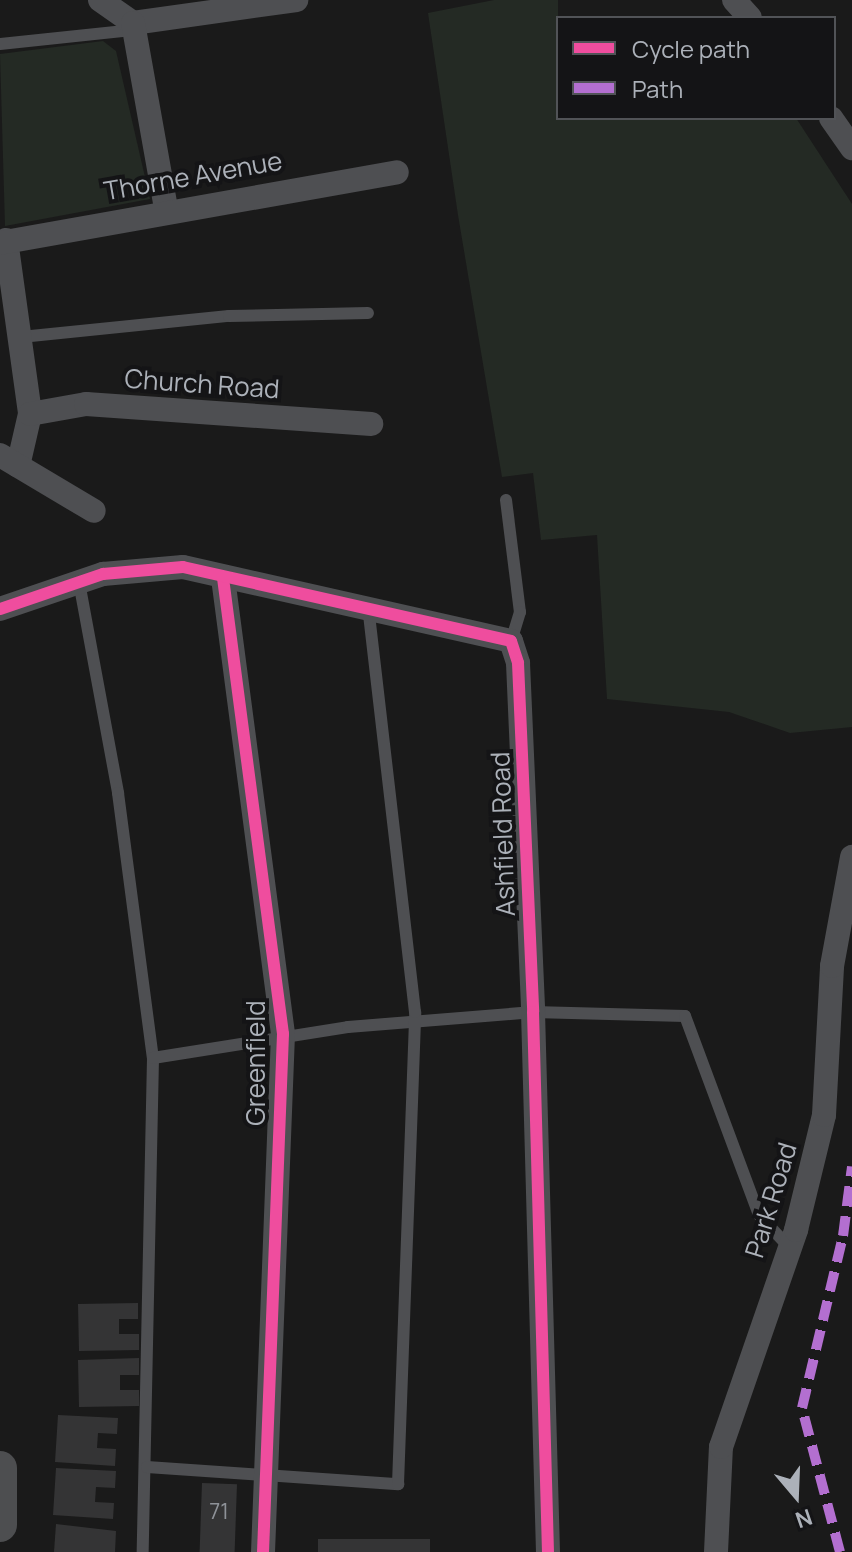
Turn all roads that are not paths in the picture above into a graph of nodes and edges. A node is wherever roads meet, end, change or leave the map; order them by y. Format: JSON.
{"nodes":[{"id":1,"x":100,"y":0,"type":"edge"},
{"id":2,"x":296,"y":0,"type":"edge"},
{"id":3,"x":734,"y":0,"type":"edge"},
{"id":4,"x":748,"y":16,"type":"edge"},
{"id":5,"x":133,"y":26,"type":"junction"},
{"id":6,"x":0,"y":44,"type":"edge"},
{"id":7,"x":832,"y":120,"type":"edge"},
{"id":8,"x":852,"y":148,"type":"edge"},
{"id":9,"x":397,"y":172,"type":"dead end"},
{"id":10,"x":166,"y":209,"type":"junction"},
{"id":11,"x":3,"y":241,"type":"edge"},
{"id":12,"x":368,"y":313,"type":"dead end"},
{"id":13,"x":21,"y":337,"type":"junction"},
{"id":14,"x":30,"y":414,"type":"junction"},
{"id":15,"x":371,"y":424,"type":"dead end"},
{"id":16,"x":9,"y":460,"type":"edge"},
{"id":17,"x":506,"y":500,"type":"dead end"},
{"id":18,"x":94,"y":511,"type":"dead end"},
{"id":19,"x":223,"y":578,"type":"junction"},
{"id":20,"x":79,"y":582,"type":"junction"},
{"id":21,"x":368,"y":607,"type":"junction"},
{"id":22,"x":0,"y":609,"type":"edge"},
{"id":23,"x":511,"y":641,"type":"junction"},
{"id":24,"x":852,"y":857,"type":"edge"},
{"id":25,"x":533,"y":1012,"type":"junction"},
{"id":26,"x":414,"y":1022,"type":"junction"},
{"id":27,"x":283,"y":1034,"type":"junction"},
{"id":28,"x":153,"y":1058,"type":"junction"},
{"id":29,"x":789,"y":1247,"type":"junction"},
{"id":30,"x":147,"y":1467,"type":"junction"},
{"id":31,"x":0,"y":1468,"type":"edge"},
{"id":32,"x":264,"y":1474,"type":"junction"},
{"id":33,"x":0,"y":1525,"type":"edge"},
{"id":34,"x":143,"y":1552,"type":"edge"},
{"id":35,"x":263,"y":1552,"type":"edge"},
{"id":36,"x":548,"y":1552,"type":"edge"},
{"id":37,"x":716,"y":1552,"type":"edge"}],
"edges":[{"from":1,"to":5,"type":"street"},
{"from":2,"to":5,"type":"street"},
{"from":3,"to":4,"type":"street"},
{"from":5,"to":6,"type":"lane"},
{"from":5,"to":10,"type":"street"},
{"from":7,"to":8,"type":"street"},
{"from":9,"to":10,"type":"street","name":"Thorne Avenue"},
{"from":10,"to":11,"type":"street","name":"Thorne Avenue"},
{"from":11,"to":13,"type":"street"},
{"from":12,"to":13,"type":"lane"},
{"from":13,"to":14,"type":"street"},
{"from":14,"to":15,"type":"street","name":"Church Road"},
{"from":14,"to":16,"type":"street"},
{"from":16,"to":18,"type":"street"},
{"from":17,"to":23,"type":"lane"},
{"from":19,"to":20,"type":"street"},
{"from":19,"to":21,"type":"street"},
{"from":19,"to":27,"type":"street","name":"Greenfield"},
{"from":20,"to":22,"type":"street"},
{"from":20,"to":28,"type":"lane"},
{"from":21,"to":23,"type":"street"},
{"from":21,"to":26,"type":"lane"},
{"from":23,"to":25,"type":"street","name":"Ashfield Road"},
{"from":24,"to":29,"type":"street","name":"Park Road"},
{"from":25,"to":26,"type":"lane"},
{"from":25,"to":29,"type":"lane"},
{"from":25,"to":36,"type":"street","name":"Ashfield Road"},
{"from":26,"to":27,"type":"lane"},
{"from":26,"to":32,"type":"lane"},
{"from":27,"to":28,"type":"lane"},
{"from":27,"to":32,"type":"street","name":"Greenfield"},
{"from":28,"to":30,"type":"lane"},
{"from":29,"to":37,"type":"street","name":"Park Road"},
{"from":30,"to":32,"type":"lane"},
{"from":30,"to":34,"type":"lane"},
{"from":31,"to":33,"type":"street"},
{"from":32,"to":35,"type":"street","name":"Greenfield"}]}
